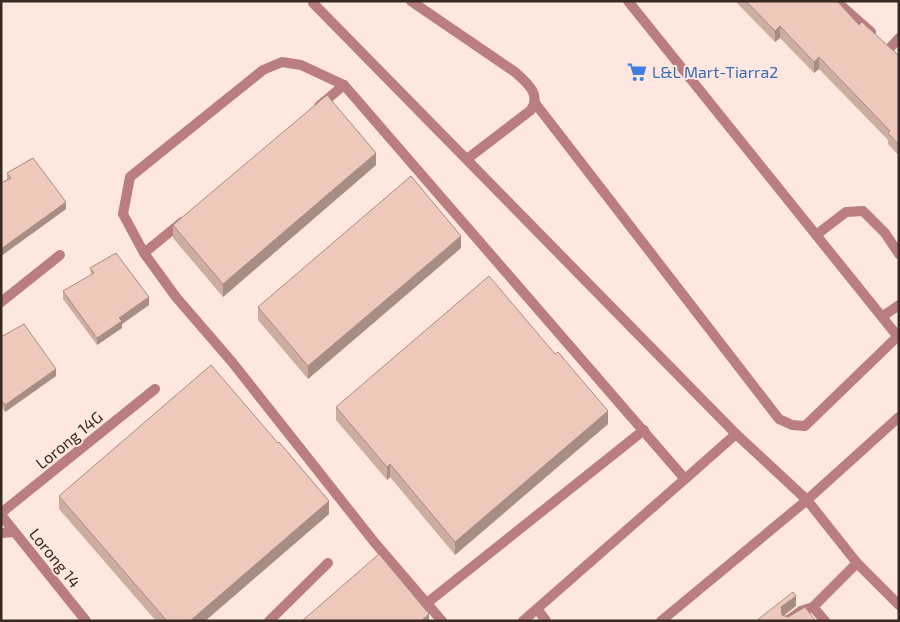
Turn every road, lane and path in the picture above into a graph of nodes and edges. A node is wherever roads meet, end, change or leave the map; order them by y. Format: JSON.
{"nodes":[{"id":1,"x":411,"y":1,"type":"edge"},
{"id":2,"x":628,"y":1,"type":"edge"},
{"id":3,"x":836,"y":1,"type":"edge"},
{"id":4,"x":313,"y":3,"type":"dead end"},
{"id":5,"x":899,"y":38,"type":"edge"},
{"id":6,"x":882,"y":43,"type":"junction"},
{"id":7,"x":899,"y":58,"type":"edge"},
{"id":8,"x":344,"y":85,"type":"junction"},
{"id":9,"x":536,"y":103,"type":"junction"},
{"id":10,"x":307,"y":116,"type":"edge"},
{"id":11,"x":467,"y":160,"type":"junction"},
{"id":12,"x":189,"y":216,"type":"edge"},
{"id":13,"x":816,"y":235,"type":"junction"},
{"id":14,"x":144,"y":253,"type":"junction"},
{"id":15,"x":899,"y":254,"type":"edge"},
{"id":16,"x":60,"y":255,"type":"dead end"},
{"id":17,"x":1,"y":302,"type":"edge"},
{"id":18,"x":899,"y":305,"type":"edge"},
{"id":19,"x":883,"y":316,"type":"junction"},
{"id":20,"x":898,"y":337,"type":"edge"},
{"id":21,"x":155,"y":389,"type":"dead end"},
{"id":22,"x":899,"y":416,"type":"edge"},
{"id":23,"x":644,"y":430,"type":"junction"},
{"id":24,"x":736,"y":434,"type":"junction"},
{"id":25,"x":685,"y":479,"type":"junction"},
{"id":26,"x":807,"y":500,"type":"junction"},
{"id":27,"x":1,"y":514,"type":"edge"},
{"id":28,"x":14,"y":532,"type":"junction"},
{"id":29,"x":1,"y":533,"type":"edge"},
{"id":30,"x":328,"y":563,"type":"dead end"},
{"id":31,"x":857,"y":563,"type":"junction"},
{"id":32,"x":426,"y":603,"type":"junction"},
{"id":33,"x":899,"y":606,"type":"edge"},
{"id":34,"x":813,"y":608,"type":"junction"},
{"id":35,"x":538,"y":610,"type":"junction"},
{"id":36,"x":86,"y":621,"type":"edge"},
{"id":37,"x":270,"y":621,"type":"edge"},
{"id":38,"x":442,"y":621,"type":"edge"},
{"id":39,"x":523,"y":621,"type":"edge"},
{"id":40,"x":546,"y":621,"type":"edge"},
{"id":41,"x":661,"y":621,"type":"edge"},
{"id":42,"x":787,"y":621,"type":"edge"},
{"id":43,"x":826,"y":621,"type":"edge"}],
"edges":[{"from":1,"to":9,"type":"street"},
{"from":2,"to":13,"type":"street"},
{"from":3,"to":6,"type":"street"},
{"from":4,"to":11,"type":"street"},
{"from":5,"to":6,"type":"street"},
{"from":6,"to":7,"type":"street"},
{"from":8,"to":10,"type":"street"},
{"from":8,"to":14,"type":"street"},
{"from":8,"to":23,"type":"street"},
{"from":9,"to":11,"type":"street"},
{"from":9,"to":20,"type":"street"},
{"from":11,"to":24,"type":"street"},
{"from":12,"to":14,"type":"street"},
{"from":13,"to":15,"type":"street"},
{"from":13,"to":19,"type":"street"},
{"from":14,"to":32,"type":"street"},
{"from":16,"to":17,"type":"street"},
{"from":18,"to":19,"type":"street"},
{"from":19,"to":20,"type":"street"},
{"from":21,"to":27,"type":"street","name":"Lorong 14G"},
{"from":22,"to":26,"type":"street"},
{"from":23,"to":25,"type":"street"},
{"from":23,"to":32,"type":"street"},
{"from":24,"to":25,"type":"street"},
{"from":24,"to":26,"type":"street"},
{"from":25,"to":35,"type":"street"},
{"from":26,"to":31,"type":"street"},
{"from":26,"to":41,"type":"street"},
{"from":27,"to":28,"type":"street","name":"Lorong 14"},
{"from":28,"to":29,"type":"street"},
{"from":28,"to":36,"type":"street","name":"Lorong 14"},
{"from":30,"to":37,"type":"street"},
{"from":31,"to":33,"type":"street"},
{"from":31,"to":34,"type":"street"},
{"from":32,"to":38,"type":"street"},
{"from":34,"to":42,"type":"street"},
{"from":34,"to":43,"type":"street"},
{"from":35,"to":39,"type":"street"},
{"from":35,"to":40,"type":"street"}]}
